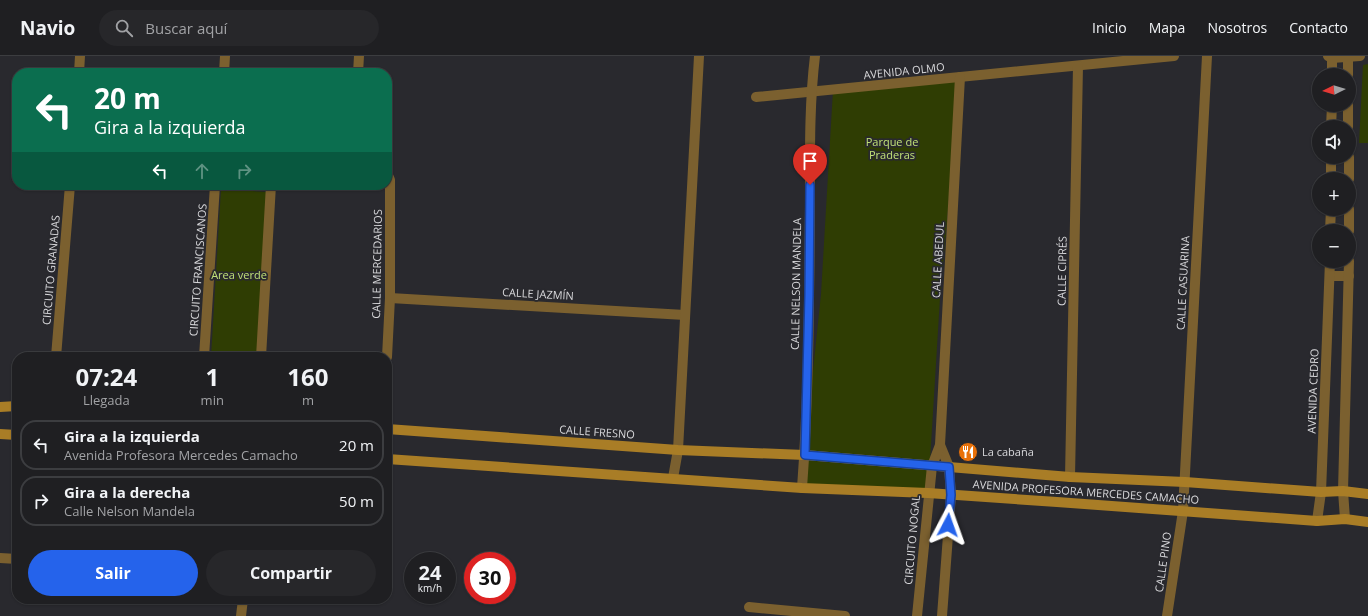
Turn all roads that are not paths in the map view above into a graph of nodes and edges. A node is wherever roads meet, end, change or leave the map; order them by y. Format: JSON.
{"nodes":[{"id":1,"x":80,"y":56,"type":"edge"},
{"id":2,"x":225,"y":56,"type":"edge"},
{"id":3,"x":360,"y":56,"type":"edge"},
{"id":4,"x":699,"y":56,"type":"edge"},
{"id":5,"x":815,"y":56,"type":"edge"},
{"id":6,"x":1174,"y":56,"type":"edge"},
{"id":7,"x":1207,"y":56,"type":"edge"},
{"id":8,"x":1360,"y":56,"type":"edge"},
{"id":9,"x":1331,"y":57,"type":"edge"},
{"id":10,"x":1348,"y":57,"type":"edge"},
{"id":11,"x":1078,"y":66,"type":"junction"},
{"id":12,"x":79,"y":68,"type":"edge"},
{"id":13,"x":224,"y":68,"type":"edge"},
{"id":14,"x":359,"y":68,"type":"edge"},
{"id":15,"x":1332,"y":68,"type":"edge"},
{"id":16,"x":1348,"y":68,"type":"edge"},
{"id":17,"x":960,"y":77,"type":"junction"},
{"id":18,"x":811,"y":92,"type":"junction"},
{"id":19,"x":756,"y":97,"type":"dead end"},
{"id":20,"x":70,"y":190,"type":"edge"},
{"id":21,"x":215,"y":190,"type":"edge"},
{"id":22,"x":271,"y":190,"type":"edge"},
{"id":23,"x":390,"y":190,"type":"edge"},
{"id":24,"x":1330,"y":268,"type":"edge"},
{"id":25,"x":1349,"y":268,"type":"edge"},
{"id":26,"x":1330,"y":276,"type":"junction"},
{"id":27,"x":1349,"y":276,"type":"junction"},
{"id":28,"x":390,"y":298,"type":"junction"},
{"id":29,"x":685,"y":315,"type":"junction"},
{"id":30,"x":56,"y":352,"type":"edge"},
{"id":31,"x":204,"y":352,"type":"edge"},
{"id":32,"x":261,"y":352,"type":"edge"},
{"id":33,"x":387,"y":352,"type":"edge"},
{"id":34,"x":12,"y":406,"type":"edge"},
{"id":35,"x":0,"y":407,"type":"edge"},
{"id":36,"x":392,"y":429,"type":"edge"},
{"id":37,"x":0,"y":434,"type":"edge"},
{"id":38,"x":12,"y":435,"type":"edge"},
{"id":39,"x":940,"y":445,"type":"junction"},
{"id":40,"x":678,"y":450,"type":"junction"},
{"id":41,"x":805,"y":455,"type":"junction"},
{"id":42,"x":392,"y":459,"type":"edge"},
{"id":43,"x":932,"y":466,"type":"junction"},
{"id":44,"x":949,"y":467,"type":"junction"},
{"id":45,"x":1070,"y":476,"type":"junction"},
{"id":46,"x":673,"y":478,"type":"junction"},
{"id":47,"x":1185,"y":482,"type":"junction"},
{"id":48,"x":802,"y":488,"type":"junction"},
{"id":49,"x":1343,"y":491,"type":"junction"},
{"id":50,"x":1321,"y":492,"type":"junction"},
{"id":51,"x":928,"y":493,"type":"junction"},
{"id":52,"x":1368,"y":494,"type":"edge"},
{"id":53,"x":951,"y":495,"type":"junction"},
{"id":54,"x":1183,"y":511,"type":"junction"},
{"id":55,"x":1345,"y":519,"type":"junction"},
{"id":56,"x":1317,"y":521,"type":"junction"},
{"id":57,"x":1368,"y":522,"type":"edge"},
{"id":58,"x":0,"y":558,"type":"edge"},
{"id":59,"x":12,"y":559,"type":"edge"},
{"id":60,"x":242,"y":604,"type":"edge"},
{"id":61,"x":749,"y":607,"type":"dead end"},
{"id":62,"x":804,"y":615,"type":"edge"},
{"id":63,"x":241,"y":616,"type":"edge"},
{"id":64,"x":845,"y":616,"type":"edge"},
{"id":65,"x":917,"y":616,"type":"edge"},
{"id":66,"x":942,"y":616,"type":"edge"},
{"id":67,"x":1167,"y":616,"type":"edge"}],
"edges":[{"from":1,"to":12,"type":"street"},
{"from":2,"to":13,"type":"street"},
{"from":3,"to":14,"type":"street"},
{"from":4,"to":29,"type":"street"},
{"from":5,"to":18,"type":"street","name":"CALLE NELSON MANDELA"},
{"from":6,"to":11,"type":"street","name":"AVENIDA OLMO"},
{"from":7,"to":47,"type":"street","name":"CALLE CASUARINA"},
{"from":8,"to":10,"type":"street"},
{"from":9,"to":10,"type":"street"},
{"from":9,"to":15,"type":"street"},
{"from":10,"to":16,"type":"street"},
{"from":11,"to":17,"type":"street","name":"AVENIDA OLMO"},
{"from":11,"to":45,"type":"street","name":"CALLE CIPRÉS"},
{"from":17,"to":18,"type":"street","name":"AVENIDA OLMO"},
{"from":17,"to":39,"type":"street","name":"CALLE ABEDUL"},
{"from":18,"to":19,"type":"street","name":"AVENIDA OLMO"},
{"from":18,"to":41,"type":"street","name":"CALLE NELSON MANDELA"},
{"from":20,"to":30,"type":"street","name":"CIRCUITO GRANADAS"},
{"from":21,"to":31,"type":"street","name":"CIRCUITO FRANCISCANOS"},
{"from":22,"to":32,"type":"street"},
{"from":23,"to":28,"type":"street","name":"CALLE MERCEDARIOS"},
{"from":24,"to":26,"type":"street","name":"AVENIDA CEDRO"},
{"from":25,"to":27,"type":"street"},
{"from":26,"to":27,"type":"street"},
{"from":26,"to":50,"type":"street","name":"AVENIDA CEDRO"},
{"from":27,"to":49,"type":"street"},
{"from":28,"to":29,"type":"street","name":"CALLE JAZMÍN"},
{"from":28,"to":33,"type":"street","name":"CALLE MERCEDARIOS"},
{"from":29,"to":40,"type":"street"},
{"from":34,"to":35,"type":"street"},
{"from":36,"to":40,"type":"street","name":"CALLE FRESNO"},
{"from":37,"to":38,"type":"street"},
{"from":39,"to":43,"type":"street","name":"CALLE ABEDUL"},
{"from":39,"to":44,"type":"street","name":"CALLE ABEDUL"},
{"from":40,"to":41,"type":"street","name":"CALLE FRESNO"},
{"from":40,"to":46,"type":"street"},
{"from":41,"to":43,"type":"street","name":"AVENIDA PROFESORA MERCEDES CAMACHO"},
{"from":41,"to":48,"type":"street","name":"CALLE NELSON MANDELA"},
{"from":42,"to":46,"type":"street"},
{"from":43,"to":44,"type":"street","name":"AVENIDA PROFESORA MERCEDES CAMACHO"},
{"from":43,"to":51,"type":"street","name":"CIRCUITO NOGAL"},
{"from":44,"to":45,"type":"street","name":"AVENIDA PROFESORA MERCEDES CAMACHO"},
{"from":44,"to":53,"type":"street"},
{"from":45,"to":47,"type":"street","name":"AVENIDA PROFESORA MERCEDES CAMACHO"},
{"from":46,"to":48,"type":"street"},
{"from":47,"to":50,"type":"street","name":"AVENIDA PROFESORA MERCEDES CAMACHO"},
{"from":47,"to":54,"type":"street","name":"CALLE CASUARINA"},
{"from":48,"to":51,"type":"street","name":"AVENIDA PROFESORA MERCEDES CAMACHO"},
{"from":49,"to":50,"type":"street","name":"AVENIDA PROFESORA MERCEDES CAMACHO"},
{"from":49,"to":52,"type":"street","name":"AVENIDA PROFESORA MERCEDES CAMACHO"},
{"from":49,"to":55,"type":"street"},
{"from":50,"to":56,"type":"street","name":"AVENIDA CEDRO"},
{"from":51,"to":53,"type":"street","name":"AVENIDA PROFESORA MERCEDES CAMACHO"},
{"from":51,"to":65,"type":"street","name":"CIRCUITO NOGAL"},
{"from":53,"to":54,"type":"street","name":"AVENIDA PROFESORA MERCEDES CAMACHO"},
{"from":53,"to":66,"type":"street"},
{"from":54,"to":56,"type":"street","name":"AVENIDA PROFESORA MERCEDES CAMACHO"},
{"from":54,"to":67,"type":"street","name":"CALLE PINO"},
{"from":55,"to":56,"type":"street","name":"AVENIDA PROFESORA MERCEDES CAMACHO"},
{"from":55,"to":57,"type":"street","name":"AVENIDA PROFESORA MERCEDES CAMACHO"},
{"from":58,"to":59,"type":"street"},
{"from":60,"to":63,"type":"street"},
{"from":61,"to":62,"type":"street"},
{"from":62,"to":64,"type":"street"}]}
